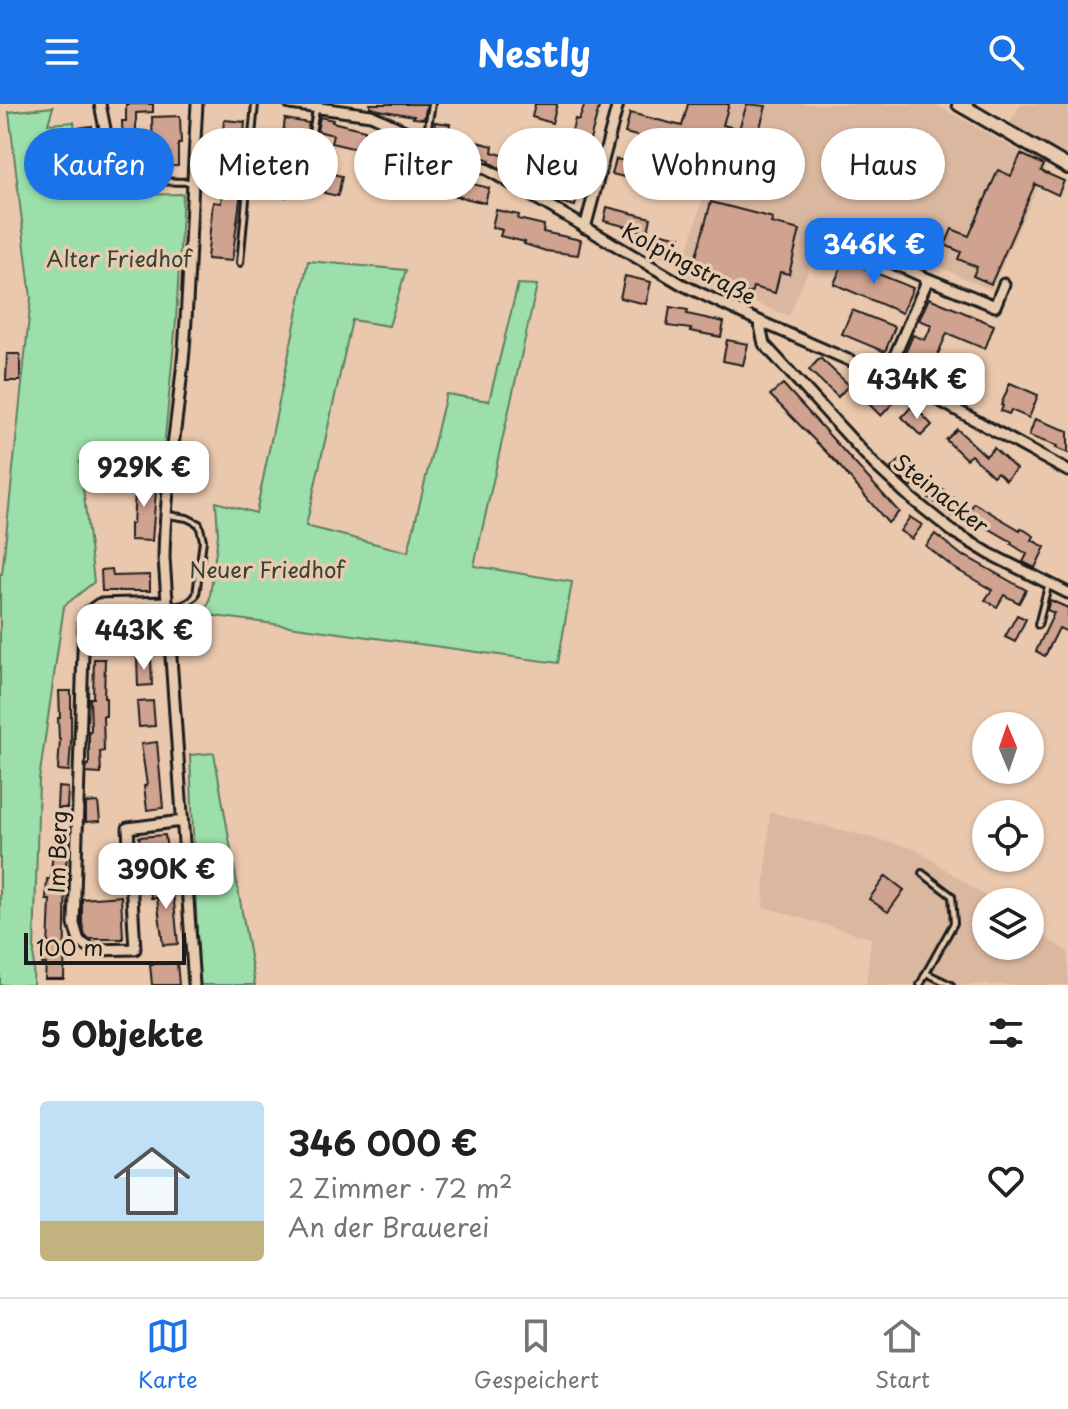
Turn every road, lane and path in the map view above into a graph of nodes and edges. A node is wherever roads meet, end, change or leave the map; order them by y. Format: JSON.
{"nodes":[{"id":1,"x":100,"y":104,"type":"edge"},
{"id":2,"x":197,"y":104,"type":"edge"},
{"id":3,"x":255,"y":104,"type":"edge"},
{"id":4,"x":290,"y":104,"type":"edge"},
{"id":5,"x":432,"y":104,"type":"edge"},
{"id":6,"x":618,"y":104,"type":"edge"},
{"id":7,"x":959,"y":104,"type":"edge"},
{"id":8,"x":316,"y":108,"type":"junction"},
{"id":9,"x":105,"y":128,"type":"edge"},
{"id":10,"x":195,"y":128,"type":"edge"},
{"id":11,"x":313,"y":128,"type":"edge"},
{"id":12,"x":398,"y":128,"type":"edge"},
{"id":13,"x":427,"y":128,"type":"edge"},
{"id":14,"x":481,"y":167,"type":"edge"},
{"id":15,"x":1068,"y":167,"type":"edge"},
{"id":16,"x":191,"y":200,"type":"edge"},
{"id":17,"x":585,"y":228,"type":"junction"},
{"id":18,"x":827,"y":233,"type":"dead end"},
{"id":19,"x":240,"y":263,"type":"dead end"},
{"id":20,"x":928,"y":279,"type":"junction"},
{"id":21,"x":1004,"y":284,"type":"dead end"},
{"id":22,"x":759,"y":321,"type":"junction"},
{"id":23,"x":886,"y":376,"type":"junction"},
{"id":24,"x":1068,"y":471,"type":"edge"},
{"id":25,"x":165,"y":515,"type":"junction"},
{"id":26,"x":1048,"y":583,"type":"junction"},
{"id":27,"x":1068,"y":593,"type":"edge"},
{"id":28,"x":167,"y":605,"type":"junction"},
{"id":29,"x":1038,"y":625,"type":"dead end"},
{"id":30,"x":182,"y":821,"type":"junction"},
{"id":31,"x":922,"y":873,"type":"dead end"},
{"id":32,"x":926,"y":973,"type":"junction"},
{"id":33,"x":194,"y":985,"type":"edge"},
{"id":34,"x":920,"y":985,"type":"edge"},
{"id":35,"x":951,"y":985,"type":"edge"}],
"edges":[{"from":1,"to":9,"type":"street"},
{"from":2,"to":10,"type":"street"},
{"from":3,"to":19,"type":"lane"},
{"from":4,"to":8,"type":"street","name":"Kolpingstraße"},
{"from":5,"to":13,"type":"lane"},
{"from":6,"to":17,"type":"street"},
{"from":7,"to":15,"type":"main road"},
{"from":8,"to":11,"type":"lane"},
{"from":8,"to":12,"type":"street","name":"Kolpingstraße"},
{"from":14,"to":17,"type":"street","name":"Kolpingstraße"},
{"from":16,"to":25,"type":"street"},
{"from":17,"to":22,"type":"street","name":"Kolpingstraße"},
{"from":18,"to":20,"type":"street"},
{"from":20,"to":21,"type":"street"},
{"from":20,"to":23,"type":"street"},
{"from":22,"to":23,"type":"street","name":"Kolpingstraße"},
{"from":22,"to":26,"type":"street","name":"Steinacker"},
{"from":23,"to":24,"type":"street","name":"Kolpingstraße"},
{"from":25,"to":28,"type":"street"},
{"from":25,"to":28,"type":"lane"},
{"from":26,"to":27,"type":"street","name":"Steinacker"},
{"from":26,"to":29,"type":"lane"},
{"from":28,"to":30,"type":"street"},
{"from":28,"to":30,"type":"street","name":"Im Berg"},
{"from":30,"to":33,"type":"street"},
{"from":31,"to":32,"type":"lane"},
{"from":32,"to":34,"type":"lane"},
{"from":32,"to":35,"type":"lane"}]}
